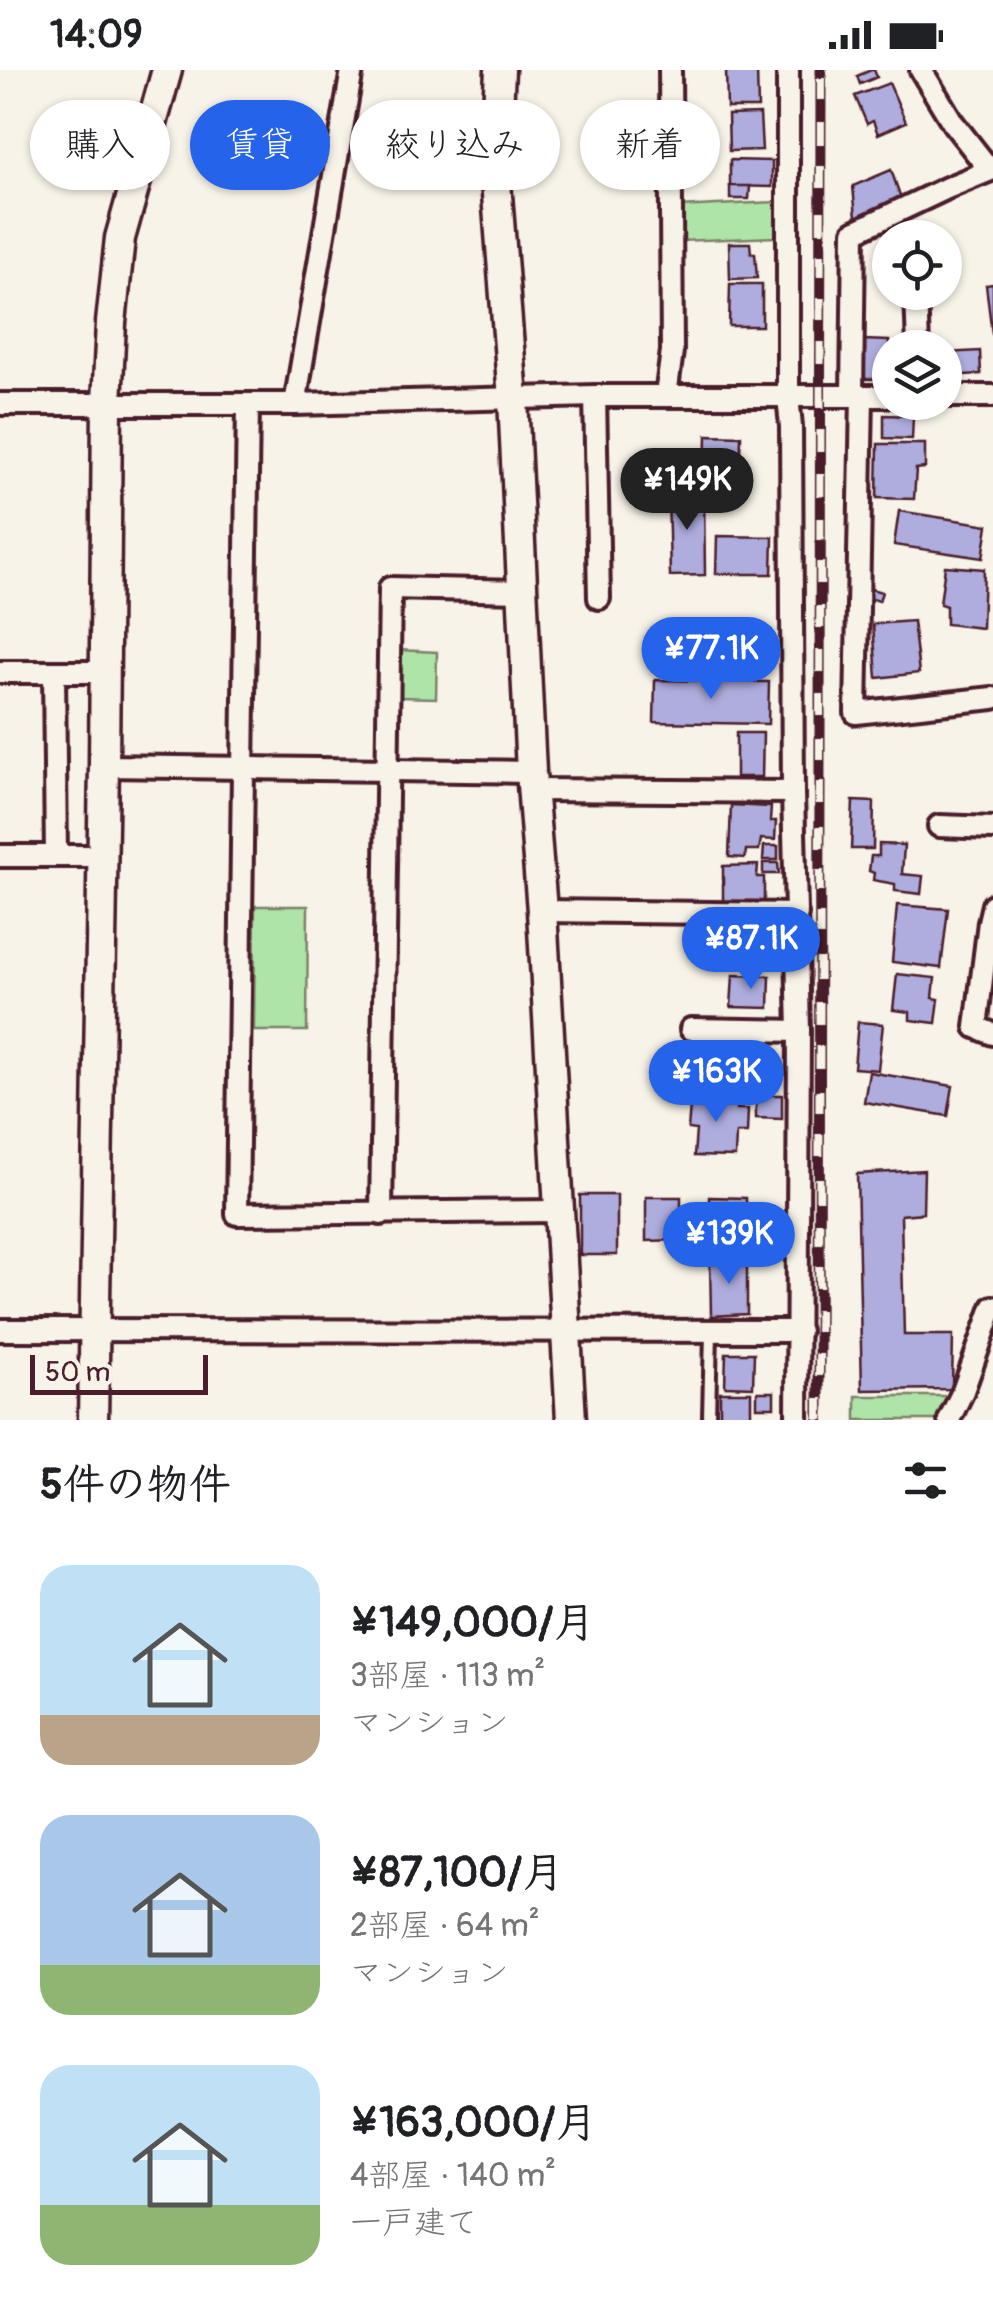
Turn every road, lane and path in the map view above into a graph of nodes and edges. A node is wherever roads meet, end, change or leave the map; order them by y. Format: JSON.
{"nodes":[{"id":1,"x":167,"y":70,"type":"edge"},
{"id":2,"x":352,"y":70,"type":"edge"},
{"id":3,"x":500,"y":70,"type":"edge"},
{"id":4,"x":670,"y":70,"type":"edge"},
{"id":5,"x":788,"y":70,"type":"edge"},
{"id":6,"x":922,"y":70,"type":"edge"},
{"id":7,"x":991,"y":169,"type":"edge"},
{"id":8,"x":595,"y":396,"type":"junction"},
{"id":9,"x":666,"y":396,"type":"junction"},
{"id":10,"x":788,"y":396,"type":"junction"},
{"id":11,"x":857,"y":396,"type":"junction"},
{"id":12,"x":872,"y":396,"type":"edge"},
{"id":13,"x":962,"y":396,"type":"edge"},
{"id":14,"x":993,"y":396,"type":"edge"},
{"id":15,"x":513,"y":398,"type":"junction"},
{"id":16,"x":107,"y":403,"type":"junction"},
{"id":17,"x":0,"y":404,"type":"edge"},
{"id":18,"x":248,"y":404,"type":"junction"},
{"id":19,"x":295,"y":404,"type":"junction"},
{"id":20,"x":522,"y":590,"type":"junction"},
{"id":21,"x":599,"y":598,"type":"dead end"},
{"id":22,"x":0,"y":672,"type":"edge"},
{"id":23,"x":105,"y":672,"type":"junction"},
{"id":24,"x":54,"y":673,"type":"junction"},
{"id":25,"x":993,"y":698,"type":"edge"},
{"id":26,"x":104,"y":766,"type":"junction"},
{"id":27,"x":244,"y":768,"type":"junction"},
{"id":28,"x":388,"y":769,"type":"junction"},
{"id":29,"x":532,"y":781,"type":"junction"},
{"id":30,"x":793,"y":792,"type":"junction"},
{"id":31,"x":939,"y":826,"type":"dead end"},
{"id":32,"x":993,"y":828,"type":"edge"},
{"id":33,"x":0,"y":856,"type":"edge"},
{"id":34,"x":56,"y":856,"type":"junction"},
{"id":35,"x":102,"y":856,"type":"junction"},
{"id":36,"x":993,"y":905,"type":"edge"},
{"id":37,"x":542,"y":911,"type":"junction"},
{"id":38,"x":797,"y":914,"type":"junction"},
{"id":39,"x":691,"y":1030,"type":"dead end"},
{"id":40,"x":798,"y":1031,"type":"junction"},
{"id":41,"x":993,"y":1034,"type":"edge"},
{"id":42,"x":560,"y":1210,"type":"junction"},
{"id":43,"x":381,"y":1214,"type":"junction"},
{"id":44,"x":993,"y":1307,"type":"edge"},
{"id":45,"x":0,"y":1330,"type":"edge"},
{"id":46,"x":94,"y":1330,"type":"junction"},
{"id":47,"x":712,"y":1332,"type":"junction"},
{"id":48,"x":799,"y":1332,"type":"junction"},
{"id":49,"x":567,"y":1333,"type":"junction"},
{"id":50,"x":709,"y":1417,"type":"dead end"},
{"id":51,"x":93,"y":1420,"type":"edge"},
{"id":52,"x":572,"y":1420,"type":"edge"},
{"id":53,"x":797,"y":1420,"type":"edge"},
{"id":54,"x":949,"y":1420,"type":"edge"}],
"edges":[{"from":1,"to":16,"type":"street"},
{"from":2,"to":19,"type":"street"},
{"from":3,"to":15,"type":"street"},
{"from":4,"to":9,"type":"street"},
{"from":5,"to":10,"type":"street"},
{"from":6,"to":7,"type":"street"},
{"from":7,"to":11,"type":"street"},
{"from":8,"to":9,"type":"street"},
{"from":8,"to":15,"type":"street"},
{"from":8,"to":21,"type":"street"},
{"from":9,"to":10,"type":"street"},
{"from":10,"to":11,"type":"street"},
{"from":10,"to":30,"type":"street"},
{"from":11,"to":12,"type":"street"},
{"from":11,"to":25,"type":"street"},
{"from":13,"to":14,"type":"street"},
{"from":15,"to":19,"type":"street"},
{"from":15,"to":20,"type":"street"},
{"from":16,"to":17,"type":"street"},
{"from":16,"to":18,"type":"street"},
{"from":16,"to":23,"type":"street"},
{"from":18,"to":19,"type":"street"},
{"from":18,"to":27,"type":"street"},
{"from":20,"to":28,"type":"street"},
{"from":20,"to":29,"type":"street"},
{"from":22,"to":24,"type":"street"},
{"from":23,"to":24,"type":"street"},
{"from":23,"to":26,"type":"street"},
{"from":24,"to":34,"type":"street"},
{"from":26,"to":27,"type":"street"},
{"from":26,"to":35,"type":"street"},
{"from":27,"to":28,"type":"street"},
{"from":27,"to":43,"type":"street"},
{"from":28,"to":29,"type":"street"},
{"from":28,"to":43,"type":"street"},
{"from":29,"to":30,"type":"street"},
{"from":29,"to":37,"type":"street"},
{"from":30,"to":38,"type":"street"},
{"from":31,"to":32,"type":"street"},
{"from":33,"to":34,"type":"street"},
{"from":34,"to":35,"type":"street"},
{"from":35,"to":46,"type":"street"},
{"from":36,"to":41,"type":"street"},
{"from":37,"to":38,"type":"street"},
{"from":37,"to":42,"type":"street"},
{"from":38,"to":40,"type":"street"},
{"from":39,"to":40,"type":"street"},
{"from":40,"to":48,"type":"street"},
{"from":42,"to":43,"type":"street"},
{"from":42,"to":49,"type":"street"},
{"from":44,"to":54,"type":"street"},
{"from":45,"to":46,"type":"street"},
{"from":46,"to":49,"type":"street"},
{"from":46,"to":51,"type":"street"},
{"from":47,"to":48,"type":"street"},
{"from":47,"to":49,"type":"street"},
{"from":47,"to":50,"type":"lane"},
{"from":48,"to":53,"type":"street"},
{"from":49,"to":52,"type":"street"}]}
